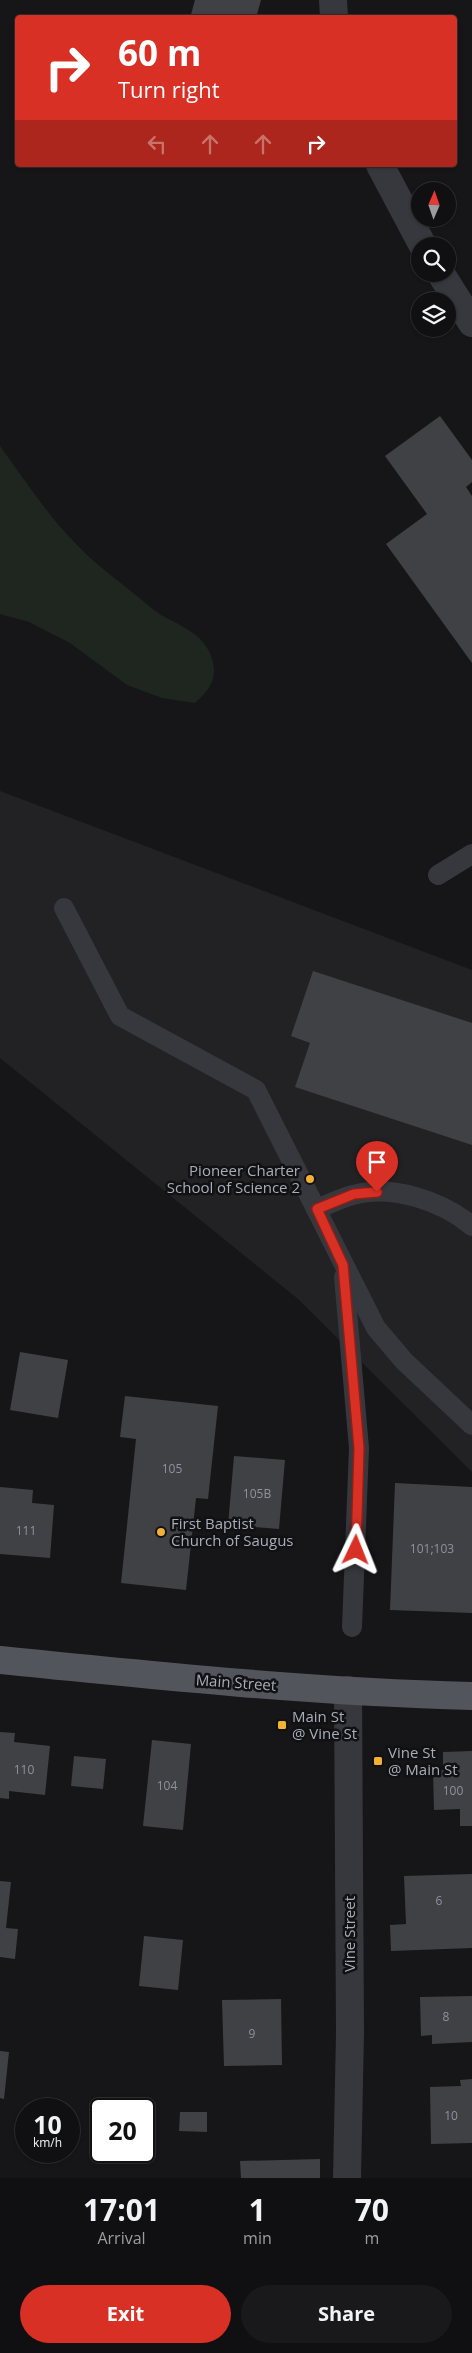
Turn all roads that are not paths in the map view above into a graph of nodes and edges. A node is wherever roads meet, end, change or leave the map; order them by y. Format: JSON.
{"nodes":[{"id":1,"x":333,"y":0,"type":"edge"},
{"id":2,"x":334,"y":15,"type":"edge"},
{"id":3,"x":381,"y":167,"type":"edge"},
{"id":4,"x":418,"y":237,"type":"edge"},
{"id":5,"x":446,"y":282,"type":"edge"},
{"id":6,"x":472,"y":323,"type":"edge"},
{"id":7,"x":472,"y":854,"type":"edge"},
{"id":8,"x":438,"y":875,"type":"dead end"},
{"id":9,"x":64,"y":908,"type":"dead end"},
{"id":10,"x":317,"y":1209,"type":"junction"},
{"id":11,"x":472,"y":1226,"type":"edge"},
{"id":12,"x":343,"y":1265,"type":"junction"},
{"id":13,"x":472,"y":1425,"type":"edge"},
{"id":14,"x":352,"y":1627,"type":"dead end"},
{"id":15,"x":0,"y":1660,"type":"edge"},
{"id":16,"x":348,"y":1690,"type":"junction"},
{"id":17,"x":472,"y":1696,"type":"edge"},
{"id":18,"x":347,"y":2178,"type":"edge"}],
"edges":[{"from":1,"to":2,"type":"street"},
{"from":3,"to":4,"type":"street"},
{"from":5,"to":6,"type":"street"},
{"from":7,"to":8,"type":"lane"},
{"from":9,"to":10,"type":"lane"},
{"from":10,"to":11,"type":"lane"},
{"from":10,"to":12,"type":"lane"},
{"from":12,"to":13,"type":"lane"},
{"from":12,"to":14,"type":"lane"},
{"from":15,"to":16,"type":"main road","name":"Main Street"},
{"from":16,"to":17,"type":"main road","name":"Main Street"},
{"from":16,"to":18,"type":"street","name":"Vine Street"}]}
